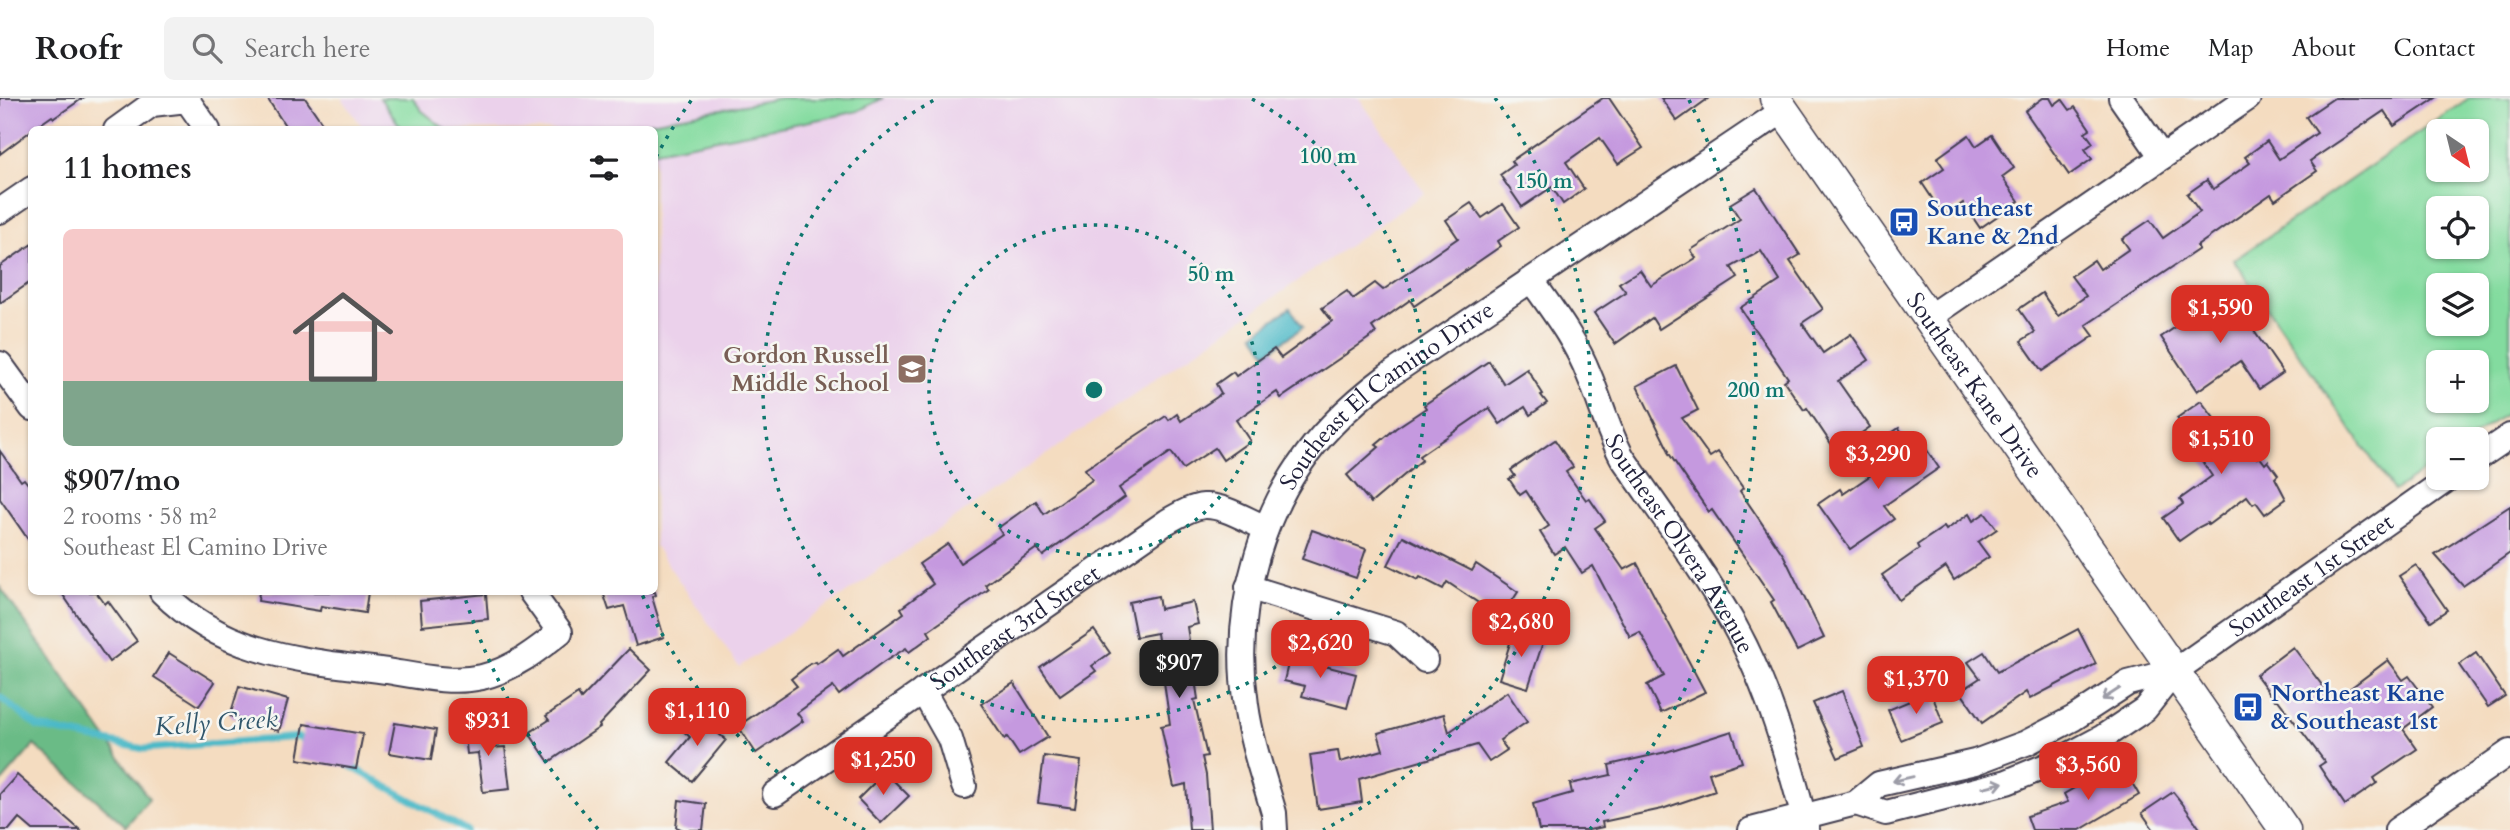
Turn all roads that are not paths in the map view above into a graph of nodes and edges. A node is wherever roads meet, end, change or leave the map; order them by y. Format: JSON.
{"nodes":[{"id":1,"x":2121,"y":98,"type":"edge"},
{"id":2,"x":2248,"y":98,"type":"edge"},
{"id":3,"x":1779,"y":104,"type":"edge"},
{"id":4,"x":122,"y":126,"type":"edge"},
{"id":5,"x":205,"y":126,"type":"edge"},
{"id":6,"x":2162,"y":158,"type":"junction"},
{"id":7,"x":28,"y":192,"type":"edge"},
{"id":8,"x":0,"y":211,"type":"edge"},
{"id":9,"x":1532,"y":281,"type":"junction"},
{"id":10,"x":1928,"y":317,"type":"junction"},
{"id":11,"x":0,"y":364,"type":"edge"},
{"id":12,"x":28,"y":402,"type":"edge"},
{"id":13,"x":2510,"y":436,"type":"edge"},
{"id":14,"x":2489,"y":450,"type":"edge"},
{"id":15,"x":2432,"y":490,"type":"edge"},
{"id":16,"x":1266,"y":528,"type":"junction"},
{"id":17,"x":1248,"y":587,"type":"junction"},
{"id":18,"x":166,"y":595,"type":"edge"},
{"id":19,"x":533,"y":595,"type":"edge"},
{"id":20,"x":1425,"y":660,"type":"dead end"},
{"id":21,"x":2175,"y":671,"type":"junction"},
{"id":22,"x":923,"y":691,"type":"junction"},
{"id":23,"x":2510,"y":752,"type":"edge"},
{"id":24,"x":964,"y":786,"type":"dead end"},
{"id":25,"x":775,"y":794,"type":"dead end"},
{"id":26,"x":1805,"y":823,"type":"edge"},
{"id":27,"x":1275,"y":830,"type":"edge"},
{"id":28,"x":1751,"y":830,"type":"edge"},
{"id":29,"x":2285,"y":830,"type":"edge"},
{"id":30,"x":2397,"y":830,"type":"edge"}],
"edges":[{"from":1,"to":6,"type":"street"},
{"from":2,"to":6,"type":"street"},
{"from":3,"to":9,"type":"street","name":"Southeast El Camino Drive"},
{"from":3,"to":10,"type":"main road","name":"Southeast Kane Drive"},
{"from":4,"to":5,"type":"street"},
{"from":6,"to":10,"type":"street"},
{"from":7,"to":8,"type":"street"},
{"from":9,"to":16,"type":"street","name":"Southeast El Camino Drive"},
{"from":9,"to":26,"type":"street","name":"Southeast Olvera Avenue"},
{"from":10,"to":21,"type":"main road","name":"Southeast Kane Drive"},
{"from":11,"to":12,"type":"street"},
{"from":13,"to":14,"type":"street"},
{"from":15,"to":21,"type":"street","name":"Southeast 1st Street"},
{"from":16,"to":17,"type":"street","name":"Southeast El Camino Drive"},
{"from":16,"to":22,"type":"street","name":"Southeast 3rd Street"},
{"from":17,"to":20,"type":"street"},
{"from":17,"to":27,"type":"street","name":"Southeast El Camino Drive"},
{"from":18,"to":19,"type":"street"},
{"from":21,"to":26,"type":"street","name":"Southeast 1st Street"},
{"from":21,"to":29,"type":"main road","name":"Southeast Kane Drive"},
{"from":22,"to":24,"type":"street"},
{"from":22,"to":25,"type":"street","name":"Southeast 3rd Street"},
{"from":23,"to":30,"type":"street"},
{"from":26,"to":28,"type":"street","name":"Southeast 1st Street"}]}
